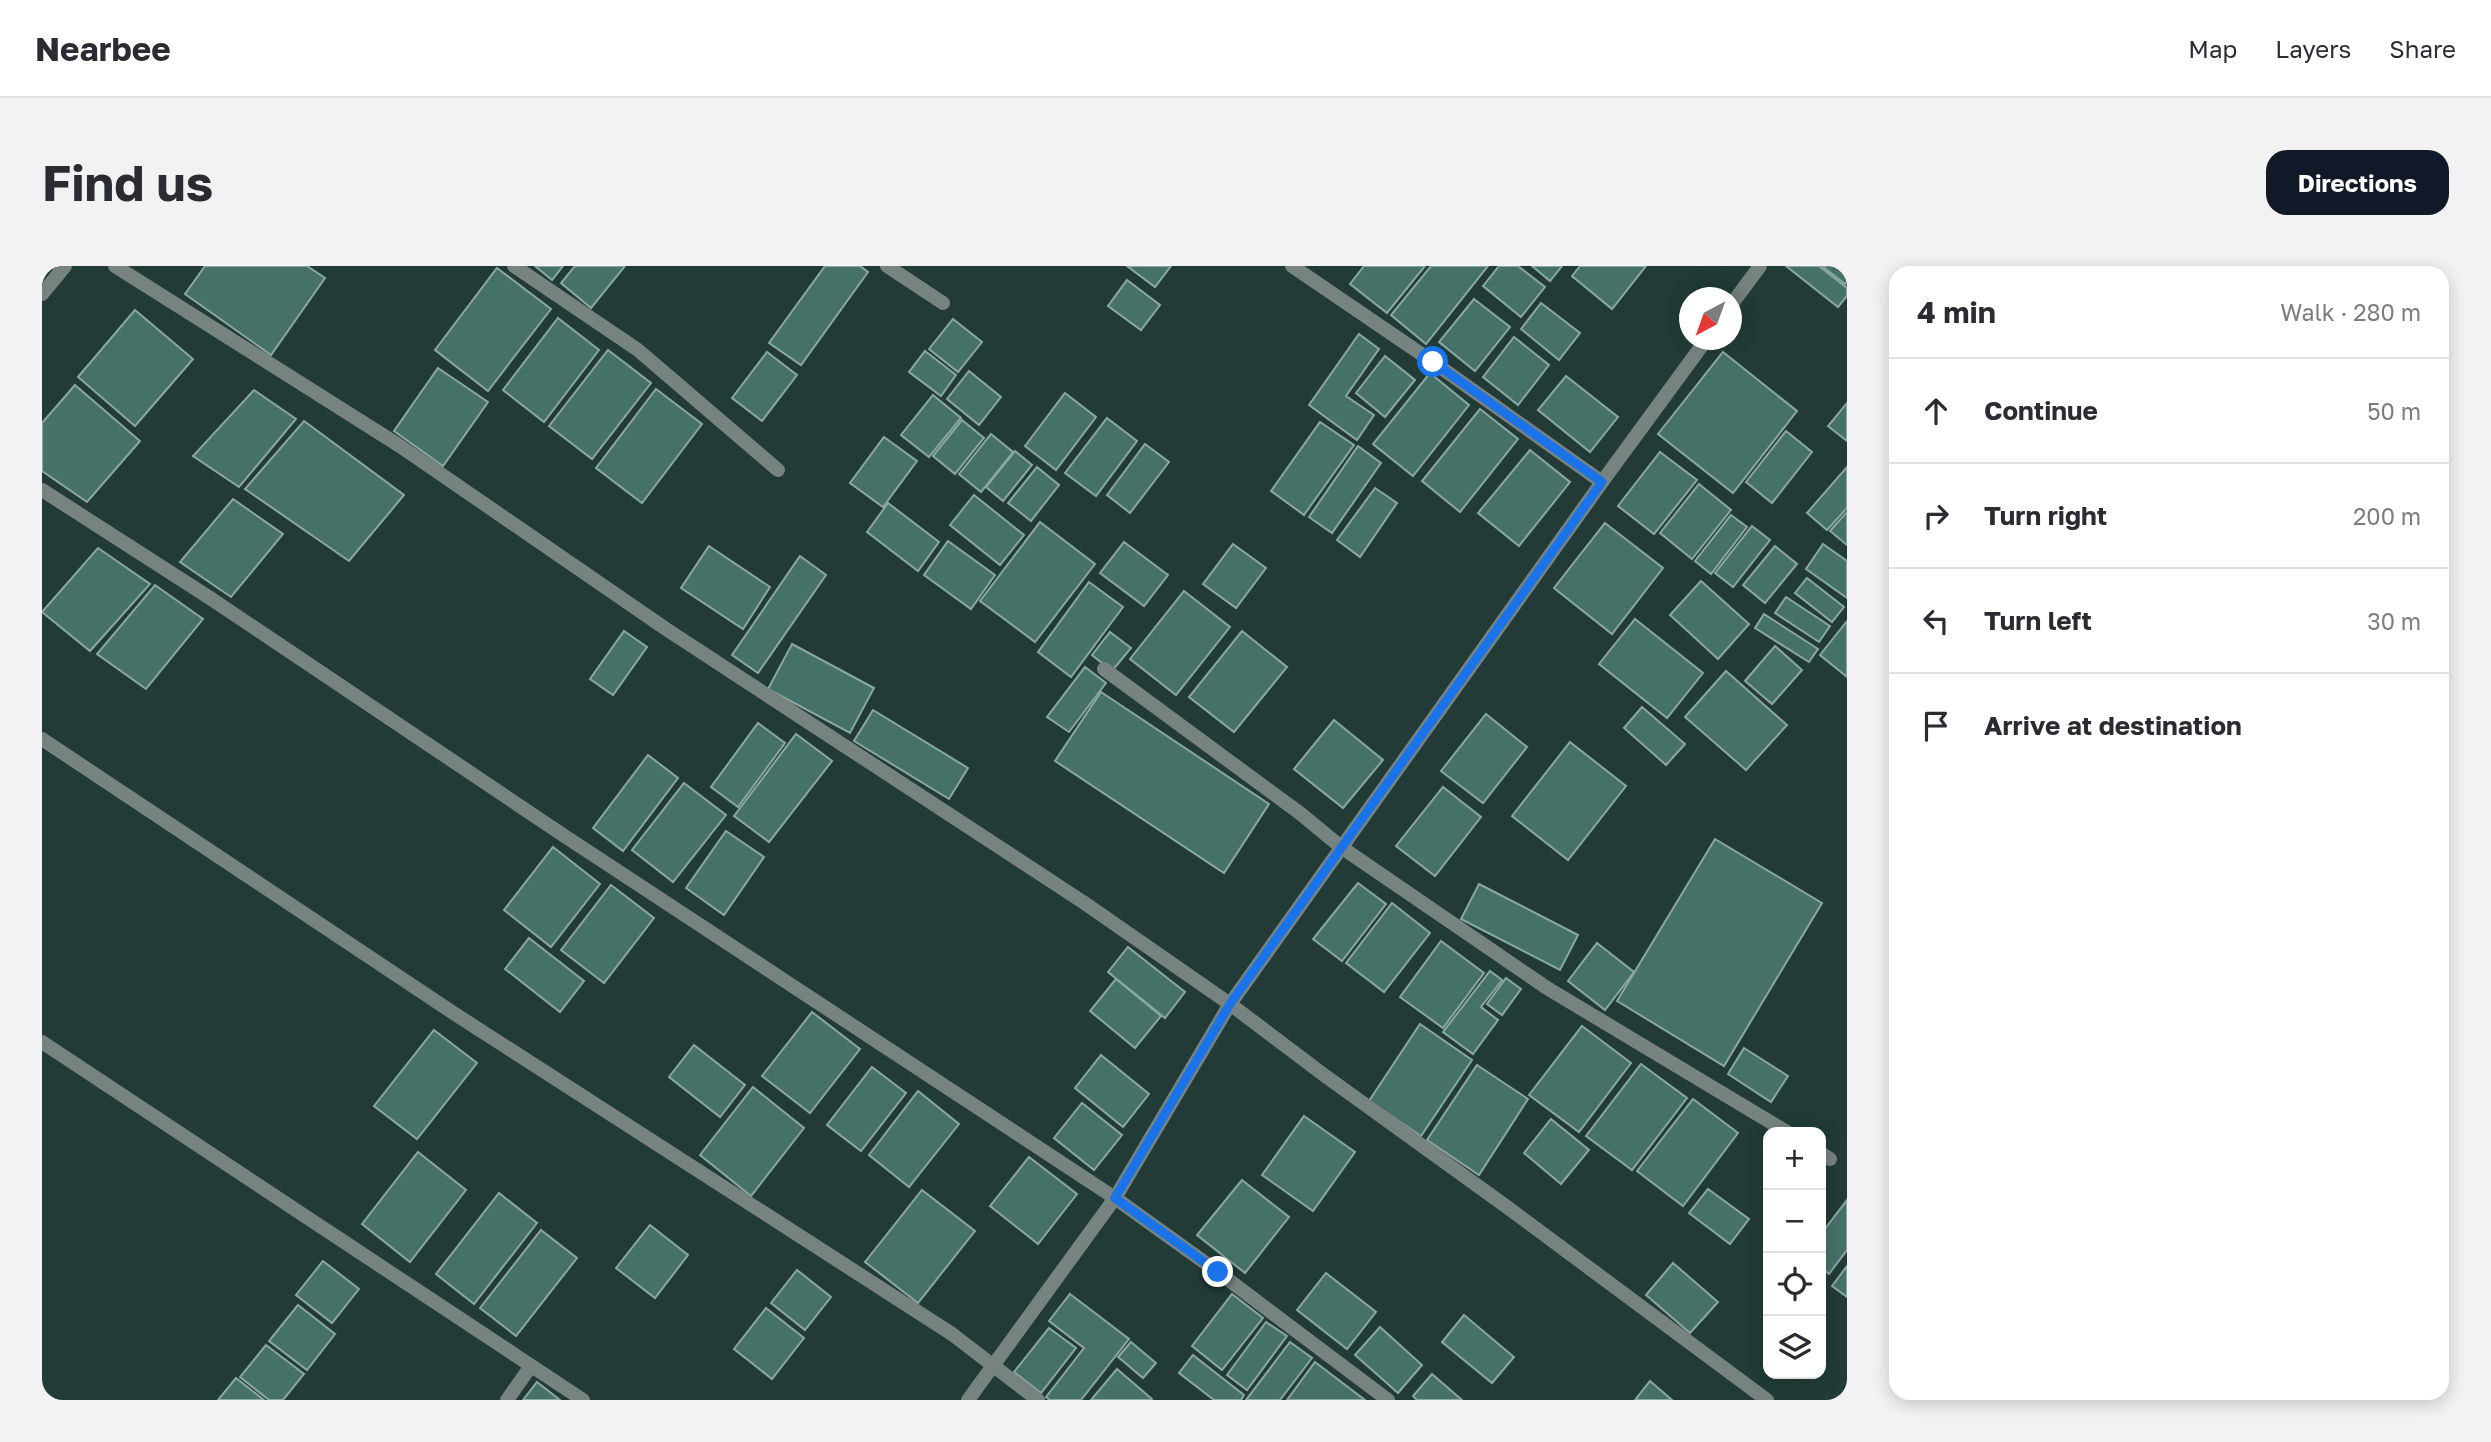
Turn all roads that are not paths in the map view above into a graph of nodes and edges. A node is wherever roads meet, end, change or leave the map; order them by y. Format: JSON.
{"nodes":[{"id":1,"x":65,"y":266,"type":"edge"},
{"id":2,"x":115,"y":266,"type":"edge"},
{"id":3,"x":514,"y":266,"type":"edge"},
{"id":4,"x":887,"y":266,"type":"edge"},
{"id":5,"x":1292,"y":266,"type":"edge"},
{"id":6,"x":1319,"y":266,"type":"edge"},
{"id":7,"x":1757,"y":267,"type":"edge"},
{"id":8,"x":1310,"y":279,"type":"junction"},
{"id":9,"x":1742,"y":289,"type":"edge"},
{"id":10,"x":42,"y":294,"type":"edge"},
{"id":11,"x":943,"y":303,"type":"dead end"},
{"id":12,"x":1699,"y":350,"type":"edge"},
{"id":13,"x":778,"y":470,"type":"dead end"},
{"id":14,"x":1602,"y":482,"type":"junction"},
{"id":15,"x":42,"y":490,"type":"edge"},
{"id":16,"x":1104,"y":669,"type":"dead end"},
{"id":17,"x":42,"y":739,"type":"edge"},
{"id":18,"x":1341,"y":847,"type":"junction"},
{"id":19,"x":1230,"y":1004,"type":"junction"},
{"id":20,"x":42,"y":1042,"type":"edge"},
{"id":21,"x":1779,"y":1127,"type":"edge"},
{"id":22,"x":1115,"y":1198,"type":"junction"},
{"id":23,"x":992,"y":1365,"type":"junction"},
{"id":24,"x":531,"y":1366,"type":"junction"},
{"id":25,"x":507,"y":1400,"type":"edge"},
{"id":26,"x":583,"y":1400,"type":"edge"},
{"id":27,"x":968,"y":1400,"type":"edge"},
{"id":28,"x":1038,"y":1400,"type":"edge"},
{"id":29,"x":1388,"y":1400,"type":"edge"},
{"id":30,"x":1767,"y":1400,"type":"edge"}],
"edges":[{"from":1,"to":10,"type":"street"},
{"from":2,"to":19,"type":"street"},
{"from":3,"to":13,"type":"street"},
{"from":4,"to":11,"type":"street"},
{"from":5,"to":8,"type":"street"},
{"from":6,"to":8,"type":"street"},
{"from":7,"to":9,"type":"street"},
{"from":8,"to":14,"type":"street"},
{"from":12,"to":14,"type":"street"},
{"from":14,"to":18,"type":"street"},
{"from":15,"to":22,"type":"street"},
{"from":16,"to":18,"type":"street"},
{"from":17,"to":23,"type":"street"},
{"from":18,"to":19,"type":"street"},
{"from":18,"to":21,"type":"street"},
{"from":19,"to":22,"type":"street"},
{"from":19,"to":30,"type":"street"},
{"from":20,"to":24,"type":"street"},
{"from":22,"to":23,"type":"street"},
{"from":22,"to":29,"type":"street"},
{"from":23,"to":27,"type":"street"},
{"from":23,"to":28,"type":"street"},
{"from":24,"to":25,"type":"street"},
{"from":24,"to":26,"type":"street"}]}
